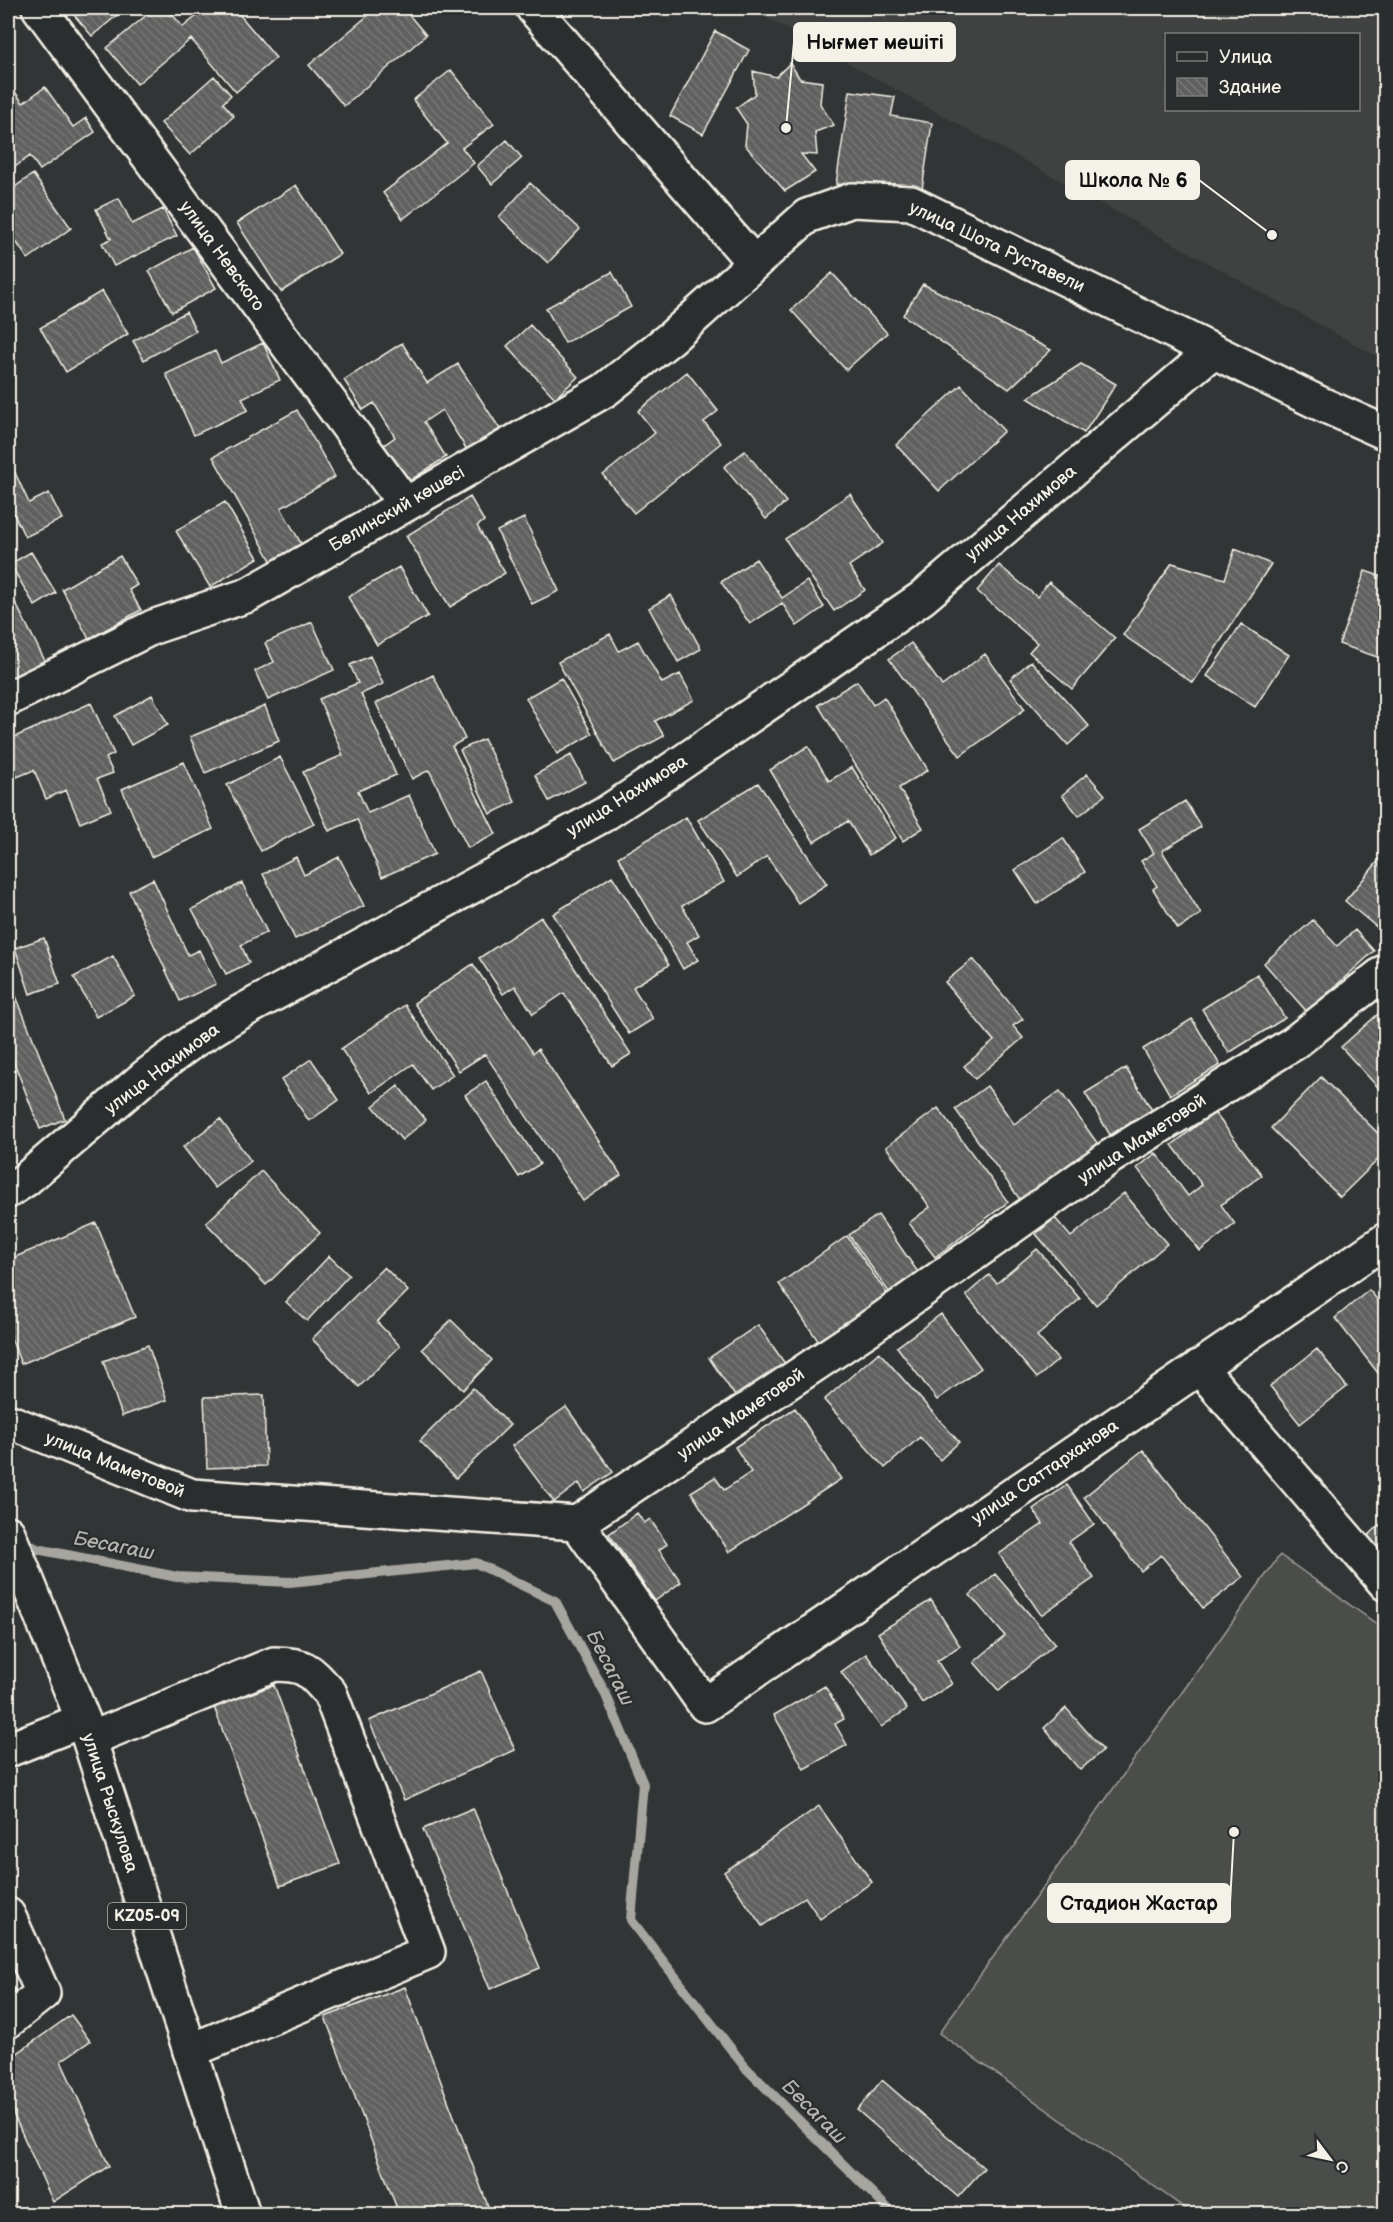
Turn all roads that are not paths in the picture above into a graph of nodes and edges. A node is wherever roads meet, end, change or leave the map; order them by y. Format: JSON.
{"nodes":[{"id":1,"x":39,"y":8,"type":"edge"},
{"id":2,"x":533,"y":8,"type":"edge"},
{"id":3,"x":754,"y":263,"type":"junction"},
{"id":4,"x":1213,"y":351,"type":"junction"},
{"id":5,"x":1386,"y":433,"type":"edge"},
{"id":6,"x":405,"y":504,"type":"junction"},
{"id":7,"x":8,"y":699,"type":"edge"},
{"id":8,"x":1386,"y":971,"type":"edge"},
{"id":9,"x":8,"y":1191,"type":"edge"},
{"id":10,"x":1386,"y":1240,"type":"edge"},
{"id":11,"x":1199,"y":1367,"type":"junction"},
{"id":12,"x":8,"y":1421,"type":"edge"},
{"id":13,"x":577,"y":1523,"type":"junction"},
{"id":14,"x":8,"y":1533,"type":"edge"},
{"id":15,"x":1386,"y":1584,"type":"edge"},
{"id":16,"x":86,"y":1730,"type":"junction"},
{"id":17,"x":8,"y":1750,"type":"edge"},
{"id":18,"x":8,"y":1915,"type":"edge"},
{"id":19,"x":8,"y":2021,"type":"edge"},
{"id":20,"x":190,"y":2051,"type":"junction"},
{"id":21,"x":243,"y":2214,"type":"edge"}],
"edges":[{"from":1,"to":6,"type":"street","name":"улица Невского"},
{"from":2,"to":3,"type":"street"},
{"from":3,"to":4,"type":"street","name":"улица Шота Руставели"},
{"from":3,"to":6,"type":"street","name":"Белинский көшесi"},
{"from":4,"to":5,"type":"street","name":"улица Шота Руставели"},
{"from":4,"to":9,"type":"street","name":"улица Нахимова"},
{"from":6,"to":7,"type":"street","name":"Белинский көшесi"},
{"from":8,"to":13,"type":"street","name":"улица Маметовой"},
{"from":10,"to":11,"type":"street","name":"улица Саттарханова"},
{"from":11,"to":13,"type":"street","name":"улица Саттарханова"},
{"from":11,"to":15,"type":"street"},
{"from":12,"to":13,"type":"street","name":"улица Маметовой"},
{"from":14,"to":16,"type":"street","name":"улица Рыскулова","number":"KZ05-09"},
{"from":16,"to":17,"type":"street"},
{"from":16,"to":20,"type":"street","name":"улица Рыскулова","number":"KZ05-09"},
{"from":16,"to":20,"type":"street"},
{"from":18,"to":19,"type":"street"},
{"from":20,"to":21,"type":"street","name":"улица Рыскулова","number":"KZ05-09"}]}
